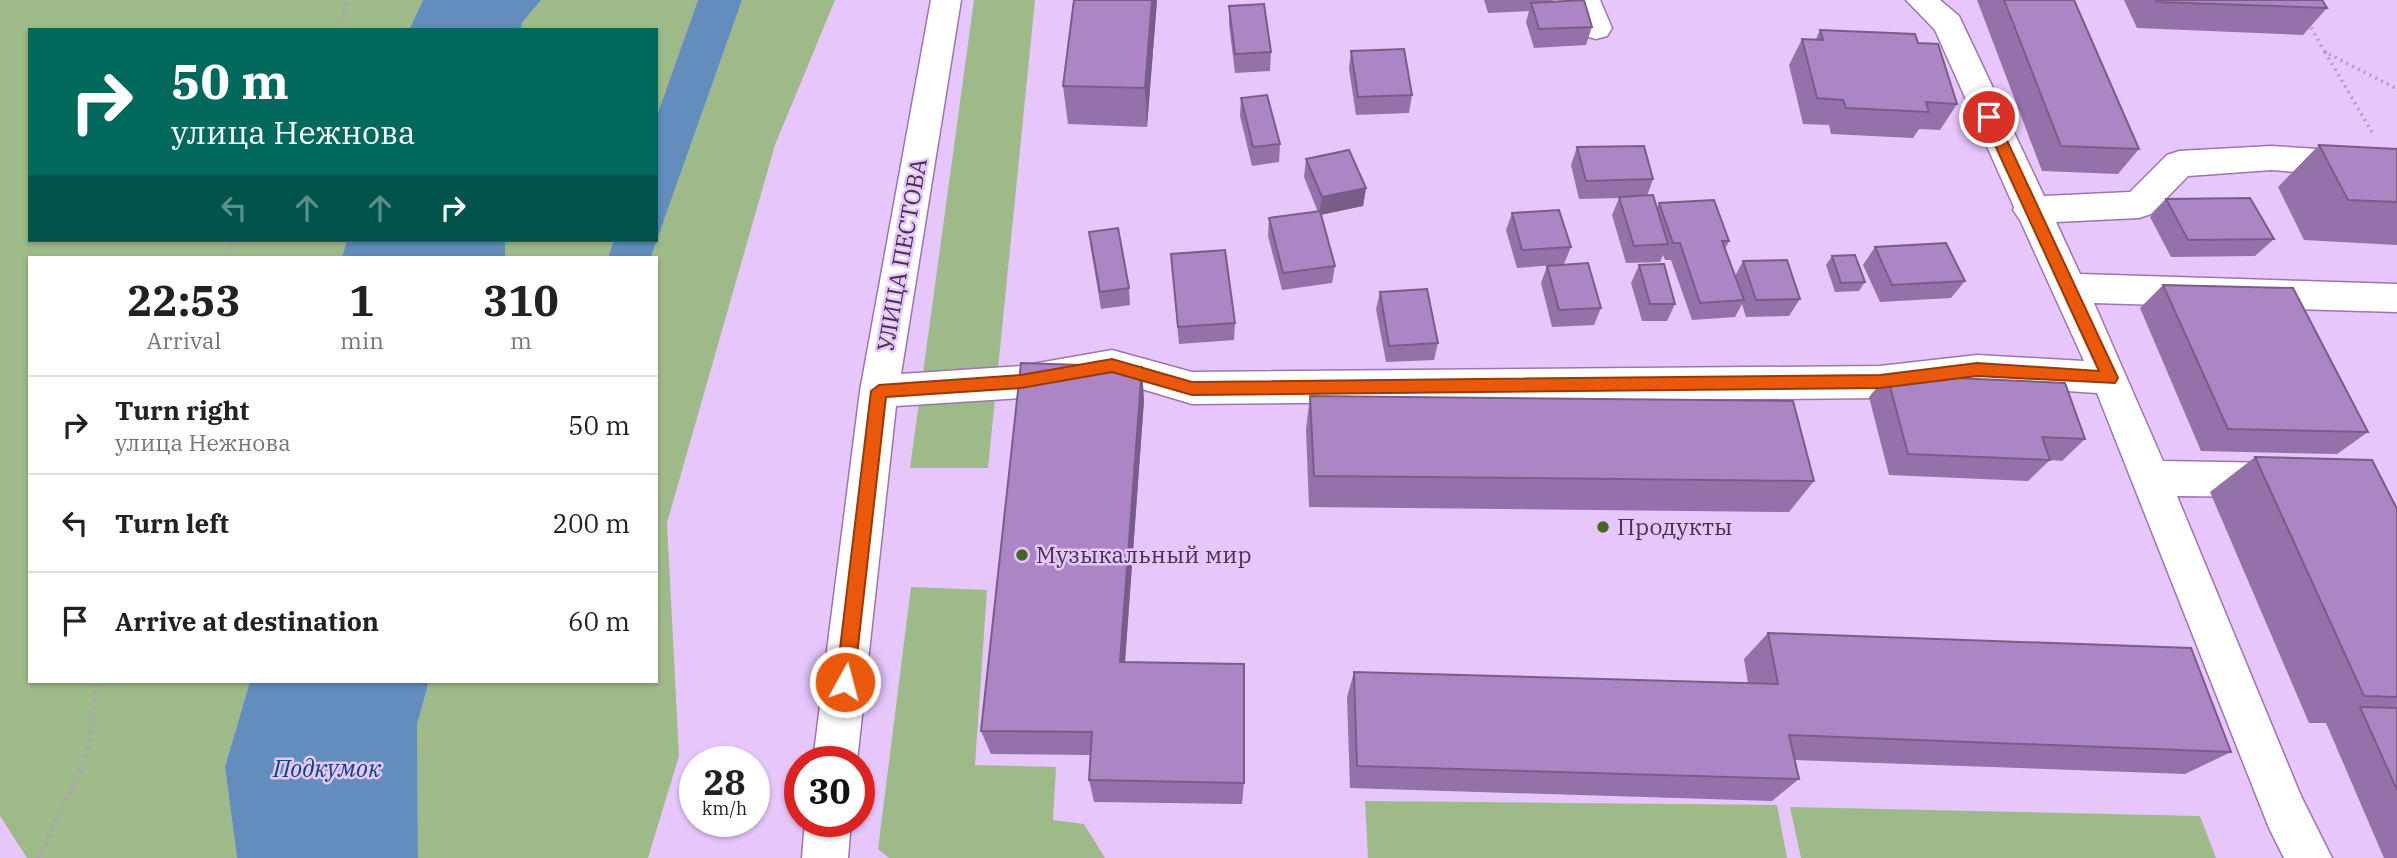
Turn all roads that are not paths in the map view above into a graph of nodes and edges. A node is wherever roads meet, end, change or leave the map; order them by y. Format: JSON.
{"nodes":[{"id":1,"x":946,"y":0,"type":"edge"},
{"id":2,"x":1921,"y":0,"type":"edge"},
{"id":3,"x":2395,"y":167,"type":"edge"},
{"id":4,"x":2031,"y":210,"type":"junction"},
{"id":5,"x":2067,"y":288,"type":"junction"},
{"id":6,"x":2397,"y":298,"type":"edge"},
{"id":7,"x":2110,"y":378,"type":"junction"},
{"id":8,"x":879,"y":391,"type":"junction"},
{"id":9,"x":2151,"y":478,"type":"junction"},
{"id":10,"x":2308,"y":481,"type":"edge"},
{"id":11,"x":837,"y":746,"type":"edge"},
{"id":12,"x":827,"y":837,"type":"edge"},
{"id":13,"x":825,"y":858,"type":"edge"},
{"id":14,"x":2309,"y":858,"type":"edge"}],
"edges":[{"from":1,"to":8,"type":"street","name":"УЛИЦА ПЕСТОВА"},
{"from":2,"to":4,"type":"street"},
{"from":3,"to":4,"type":"street"},
{"from":4,"to":5,"type":"street"},
{"from":5,"to":6,"type":"street"},
{"from":5,"to":7,"type":"street"},
{"from":7,"to":8,"type":"street"},
{"from":7,"to":9,"type":"street"},
{"from":8,"to":11,"type":"street","name":"УЛИЦА ПЕСТОВА"},
{"from":9,"to":10,"type":"street"},
{"from":9,"to":14,"type":"street"},
{"from":12,"to":13,"type":"street"}]}
